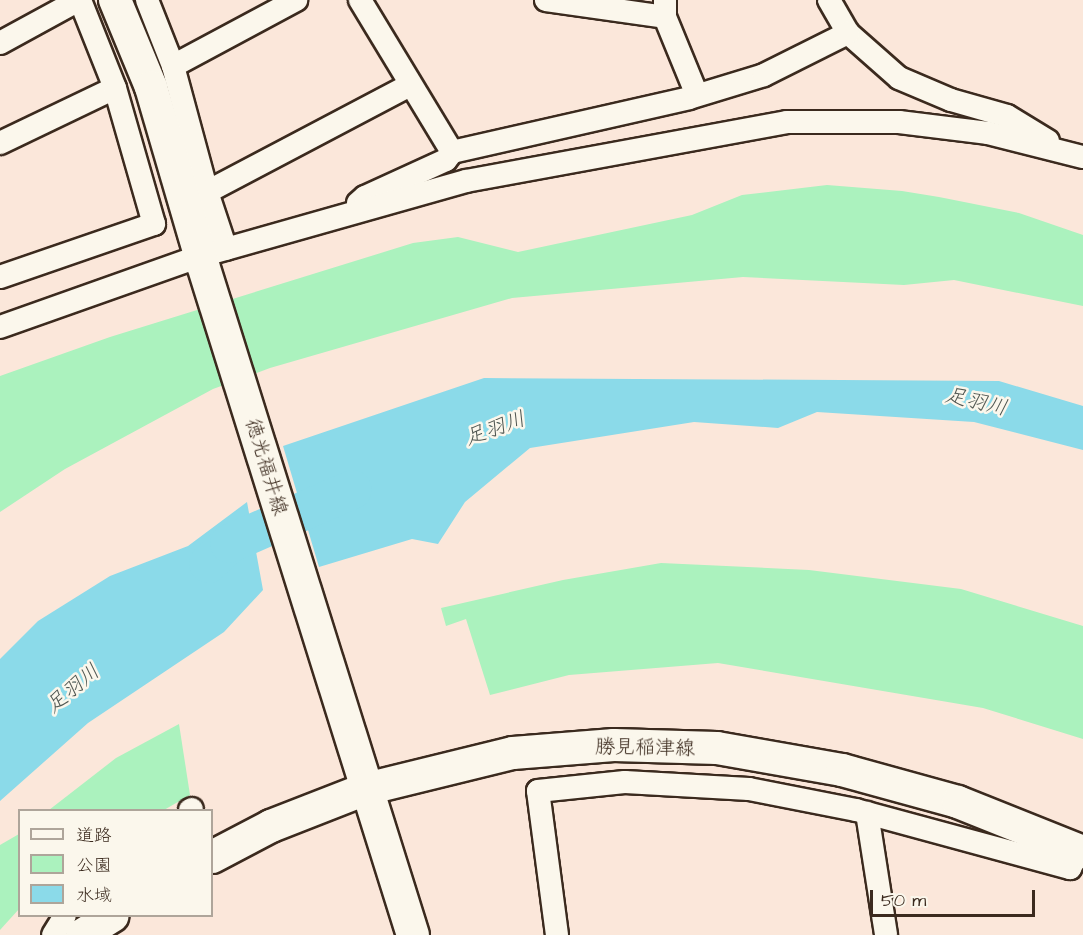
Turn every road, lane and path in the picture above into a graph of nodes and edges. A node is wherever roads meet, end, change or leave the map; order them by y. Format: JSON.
{"nodes":[{"id":1,"x":80,"y":0,"type":"edge"},
{"id":2,"x":115,"y":0,"type":"edge"},
{"id":3,"x":147,"y":0,"type":"edge"},
{"id":4,"x":296,"y":0,"type":"edge"},
{"id":5,"x":360,"y":0,"type":"edge"},
{"id":6,"x":546,"y":0,"type":"edge"},
{"id":7,"x":829,"y":0,"type":"edge"},
{"id":8,"x":665,"y":8,"type":"edge"},
{"id":9,"x":848,"y":33,"type":"junction"},
{"id":10,"x":0,"y":44,"type":"edge"},
{"id":11,"x":173,"y":66,"type":"junction"},
{"id":12,"x":410,"y":85,"type":"junction"},
{"id":13,"x":115,"y":88,"type":"junction"},
{"id":14,"x":698,"y":95,"type":"junction"},
{"id":15,"x":0,"y":143,"type":"edge"},
{"id":16,"x":452,"y":153,"type":"junction"},
{"id":17,"x":1073,"y":153,"type":"edge"},
{"id":18,"x":207,"y":192,"type":"junction"},
{"id":19,"x":345,"y":216,"type":"junction"},
{"id":20,"x":206,"y":251,"type":"junction"},
{"id":21,"x":0,"y":277,"type":"edge"},
{"id":22,"x":0,"y":327,"type":"edge"},
{"id":23,"x":363,"y":779,"type":"junction"},
{"id":24,"x":867,"y":813,"type":"junction"},
{"id":25,"x":1081,"y":852,"type":"edge"},
{"id":26,"x":213,"y":857,"type":"edge"},
{"id":27,"x":64,"y":917,"type":"edge"},
{"id":28,"x":109,"y":917,"type":"edge"},
{"id":29,"x":53,"y":935,"type":"edge"},
{"id":30,"x":82,"y":935,"type":"edge"},
{"id":31,"x":413,"y":935,"type":"edge"},
{"id":32,"x":557,"y":935,"type":"edge"},
{"id":33,"x":886,"y":935,"type":"edge"}],
"edges":[{"from":1,"to":10,"type":"street"},
{"from":1,"to":13,"type":"street"},
{"from":2,"to":20,"type":"main road","name":"徳光福井線"},
{"from":3,"to":11,"type":"street"},
{"from":4,"to":11,"type":"street"},
{"from":5,"to":12,"type":"street"},
{"from":6,"to":8,"type":"street"},
{"from":7,"to":9,"type":"street"},
{"from":8,"to":14,"type":"street"},
{"from":9,"to":14,"type":"street"},
{"from":9,"to":17,"type":"street"},
{"from":11,"to":18,"type":"street"},
{"from":12,"to":16,"type":"street"},
{"from":12,"to":18,"type":"street"},
{"from":13,"to":15,"type":"street"},
{"from":13,"to":21,"type":"street"},
{"from":14,"to":16,"type":"street"},
{"from":16,"to":19,"type":"street"},
{"from":17,"to":19,"type":"street"},
{"from":18,"to":20,"type":"street"},
{"from":19,"to":20,"type":"street"},
{"from":20,"to":22,"type":"street"},
{"from":20,"to":23,"type":"main road","name":"徳光福井線"},
{"from":23,"to":25,"type":"main road","name":"勝見稲津線"},
{"from":23,"to":26,"type":"main road","name":"勝見稲津線"},
{"from":23,"to":31,"type":"main road","name":"徳光福井線"},
{"from":24,"to":25,"type":"street"},
{"from":24,"to":32,"type":"street"},
{"from":24,"to":33,"type":"street"},
{"from":27,"to":29,"type":"street"},
{"from":28,"to":30,"type":"main road"}]}
